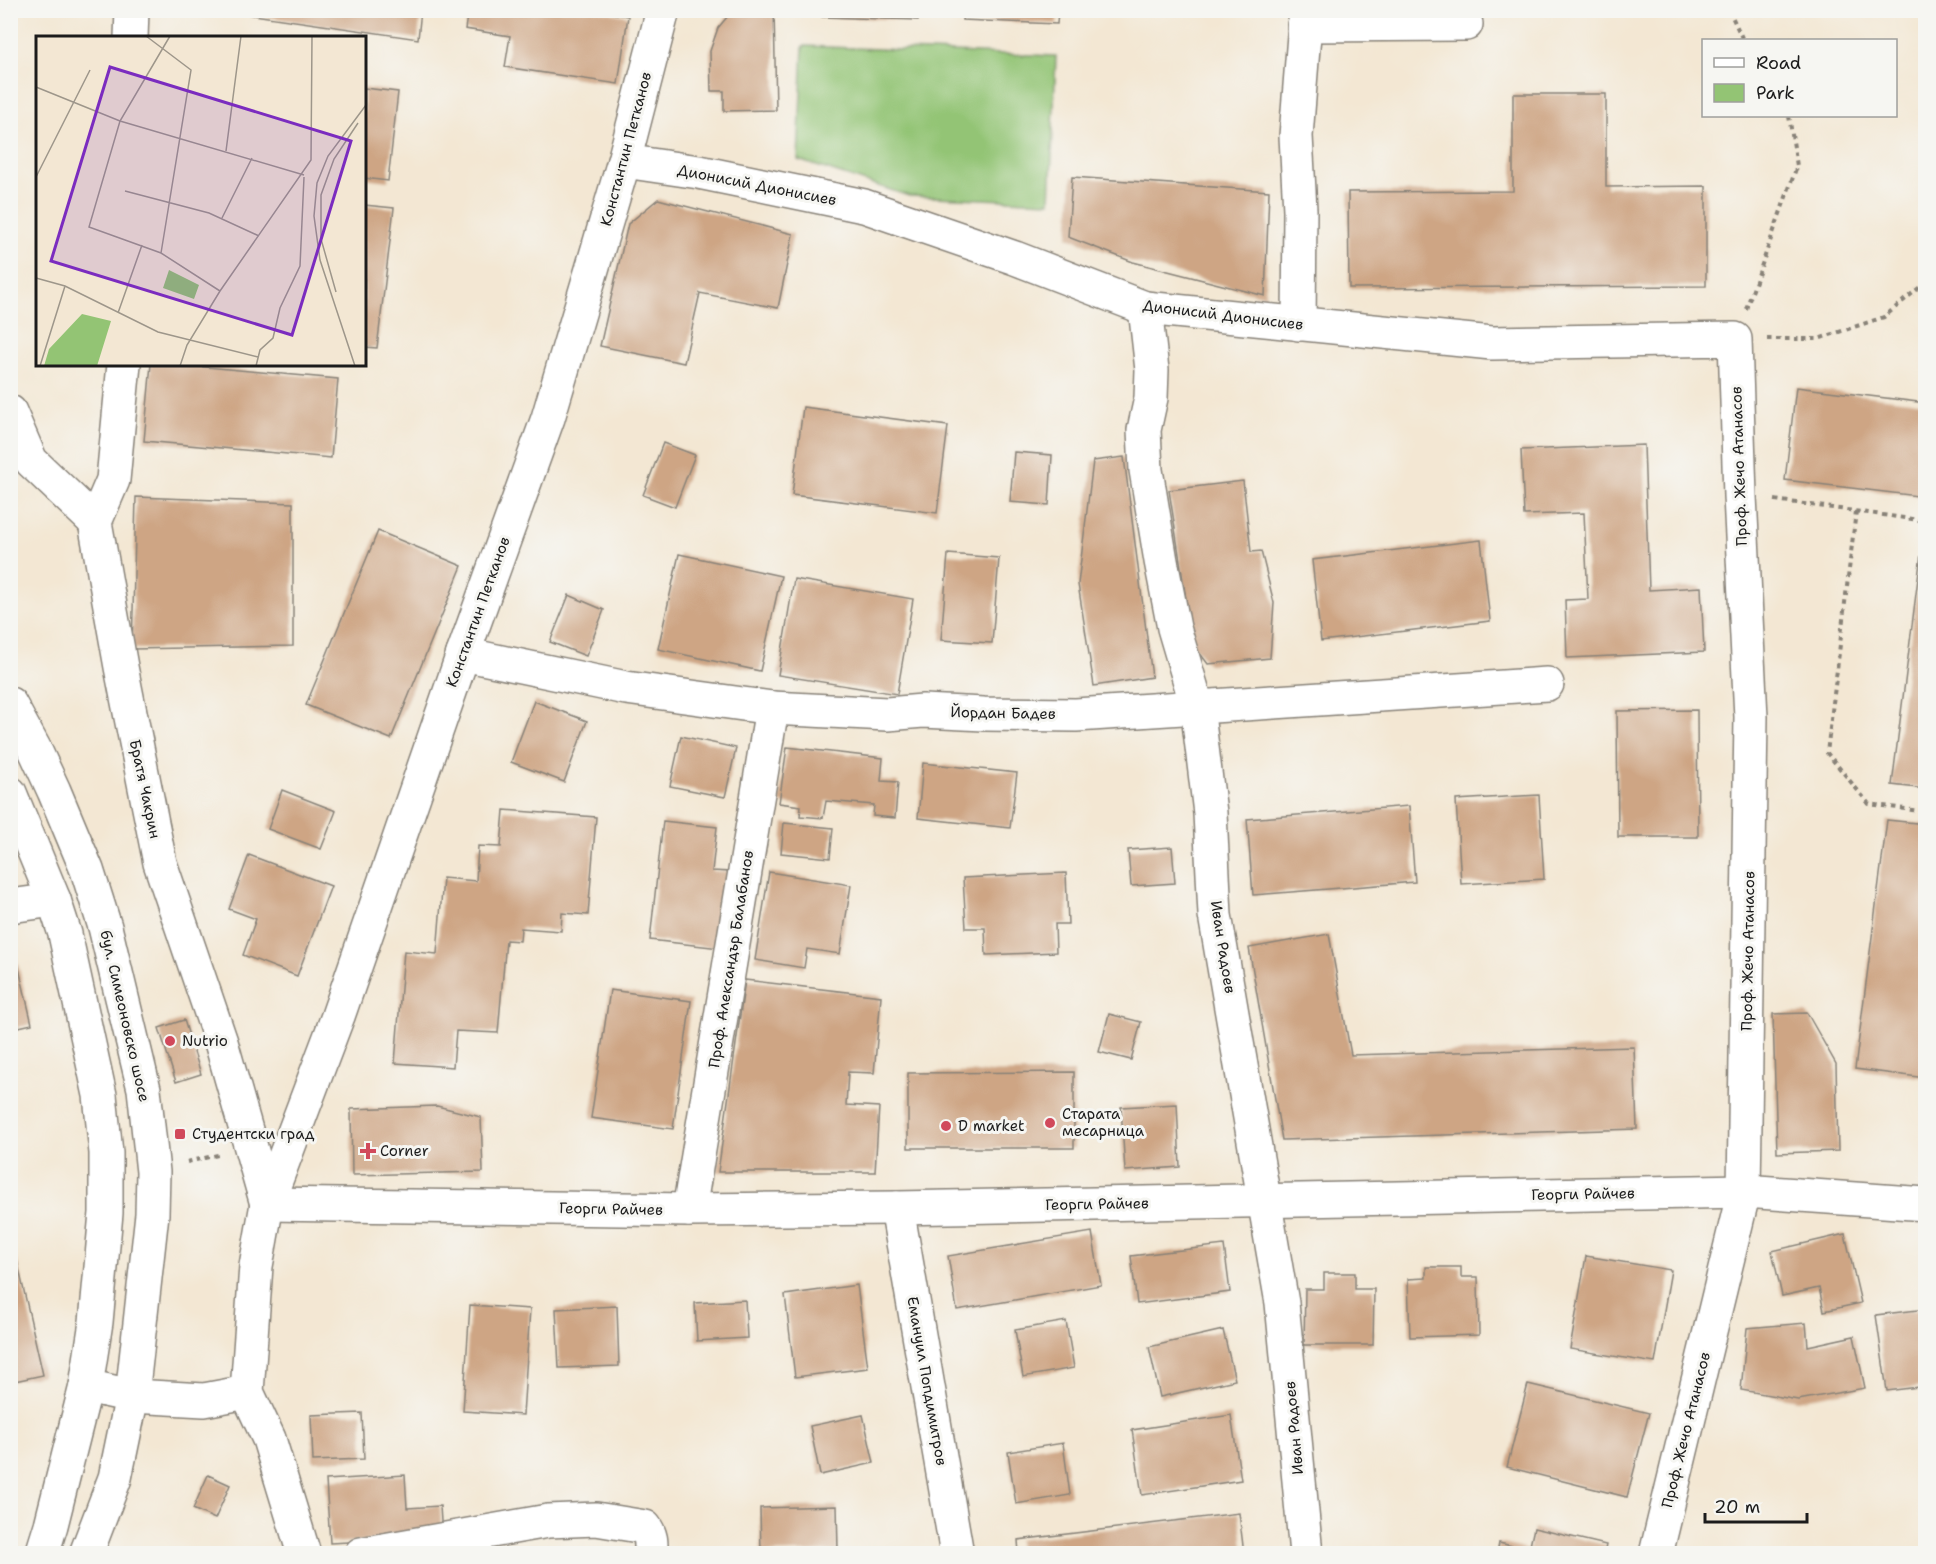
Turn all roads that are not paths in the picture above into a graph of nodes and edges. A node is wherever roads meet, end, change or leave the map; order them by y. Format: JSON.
{"nodes":[{"id":1,"x":132,"y":10,"type":"edge"},
{"id":2,"x":663,"y":10,"type":"edge"},
{"id":3,"x":1305,"y":18,"type":"edge"},
{"id":4,"x":1466,"y":24,"type":"dead end"},
{"id":5,"x":131,"y":36,"type":"edge"},
{"id":6,"x":624,"y":161,"type":"junction"},
{"id":7,"x":1145,"y":308,"type":"junction"},
{"id":8,"x":1299,"y":324,"type":"junction"},
{"id":9,"x":1735,"y":339,"type":"joint"},
{"id":10,"x":124,"y":366,"type":"edge"},
{"id":11,"x":10,"y":412,"type":"edge"},
{"id":12,"x":94,"y":522,"type":"junction"},
{"id":13,"x":463,"y":654,"type":"junction"},
{"id":14,"x":1547,"y":684,"type":"dead end"},
{"id":15,"x":10,"y":704,"type":"edge"},
{"id":16,"x":1197,"y":706,"type":"junction"},
{"id":17,"x":772,"y":708,"type":"junction"},
{"id":18,"x":10,"y":793,"type":"edge"},
{"id":19,"x":54,"y":900,"type":"junction"},
{"id":20,"x":10,"y":906,"type":"edge"},
{"id":21,"x":1744,"y":1191,"type":"junction"},
{"id":22,"x":1266,"y":1200,"type":"junction"},
{"id":23,"x":267,"y":1204,"type":"junction"},
{"id":24,"x":1926,"y":1204,"type":"edge"},
{"id":25,"x":897,"y":1208,"type":"junction"},
{"id":26,"x":689,"y":1210,"type":"junction"},
{"id":27,"x":86,"y":1386,"type":"junction"},
{"id":28,"x":246,"y":1392,"type":"junction"},
{"id":29,"x":132,"y":1396,"type":"junction"},
{"id":30,"x":42,"y":1554,"type":"edge"},
{"id":31,"x":86,"y":1554,"type":"edge"},
{"id":32,"x":304,"y":1554,"type":"edge"},
{"id":33,"x":361,"y":1554,"type":"edge"},
{"id":34,"x":651,"y":1554,"type":"edge"},
{"id":35,"x":957,"y":1554,"type":"edge"},
{"id":36,"x":1306,"y":1554,"type":"edge"},
{"id":37,"x":1656,"y":1554,"type":"edge"}],
"edges":[{"from":1,"to":5,"type":"street"},
{"from":2,"to":6,"type":"street","name":"Константин Петканов"},
{"from":3,"to":4,"type":"street"},
{"from":3,"to":8,"type":"street"},
{"from":6,"to":7,"type":"street","name":"Дионисий Дионисиев"},
{"from":6,"to":13,"type":"street","name":"Константин Петканов"},
{"from":7,"to":8,"type":"street","name":"Дионисий Дионисиев"},
{"from":7,"to":16,"type":"street","name":"Иван Радоев"},
{"from":8,"to":9,"type":"street","name":"Дионисий Дионисиев"},
{"from":9,"to":21,"type":"street","name":"Проф. Жечо Атанасов"},
{"from":10,"to":12,"type":"street"},
{"from":11,"to":12,"type":"street"},
{"from":12,"to":23,"type":"street","name":"Братя Чакрин"},
{"from":13,"to":17,"type":"street","name":"Йордан Бадев"},
{"from":13,"to":23,"type":"street","name":"Константин Петканов"},
{"from":14,"to":16,"type":"street","name":"Йордан Бадев"},
{"from":15,"to":29,"type":"street","name":"бул. Симеоновско шосе"},
{"from":16,"to":17,"type":"street","name":"Йордан Бадев"},
{"from":16,"to":22,"type":"street","name":"Иван Радоев"},
{"from":17,"to":26,"type":"street","name":"Проф. Александър Балабанов"},
{"from":18,"to":19,"type":"street"},
{"from":19,"to":20,"type":"street"},
{"from":19,"to":27,"type":"street"},
{"from":21,"to":22,"type":"street","name":"Георги Райчев"},
{"from":21,"to":24,"type":"street","name":"Георги Райчев"},
{"from":21,"to":37,"type":"street","name":"Проф. Жечо Атанасов"},
{"from":22,"to":25,"type":"street","name":"Георги Райчев"},
{"from":22,"to":36,"type":"street","name":"Иван Радоев"},
{"from":23,"to":26,"type":"street","name":"Георги Райчев"},
{"from":23,"to":28,"type":"street","name":"Константин Петканов"},
{"from":25,"to":26,"type":"street","name":"Георги Райчев"},
{"from":25,"to":35,"type":"street","name":"Емануил Попдимитров"},
{"from":27,"to":29,"type":"street"},
{"from":27,"to":30,"type":"street"},
{"from":28,"to":29,"type":"street"},
{"from":28,"to":32,"type":"street"},
{"from":29,"to":31,"type":"street","name":"бул. Симеоновско шосе"},
{"from":33,"to":34,"type":"street"}]}
